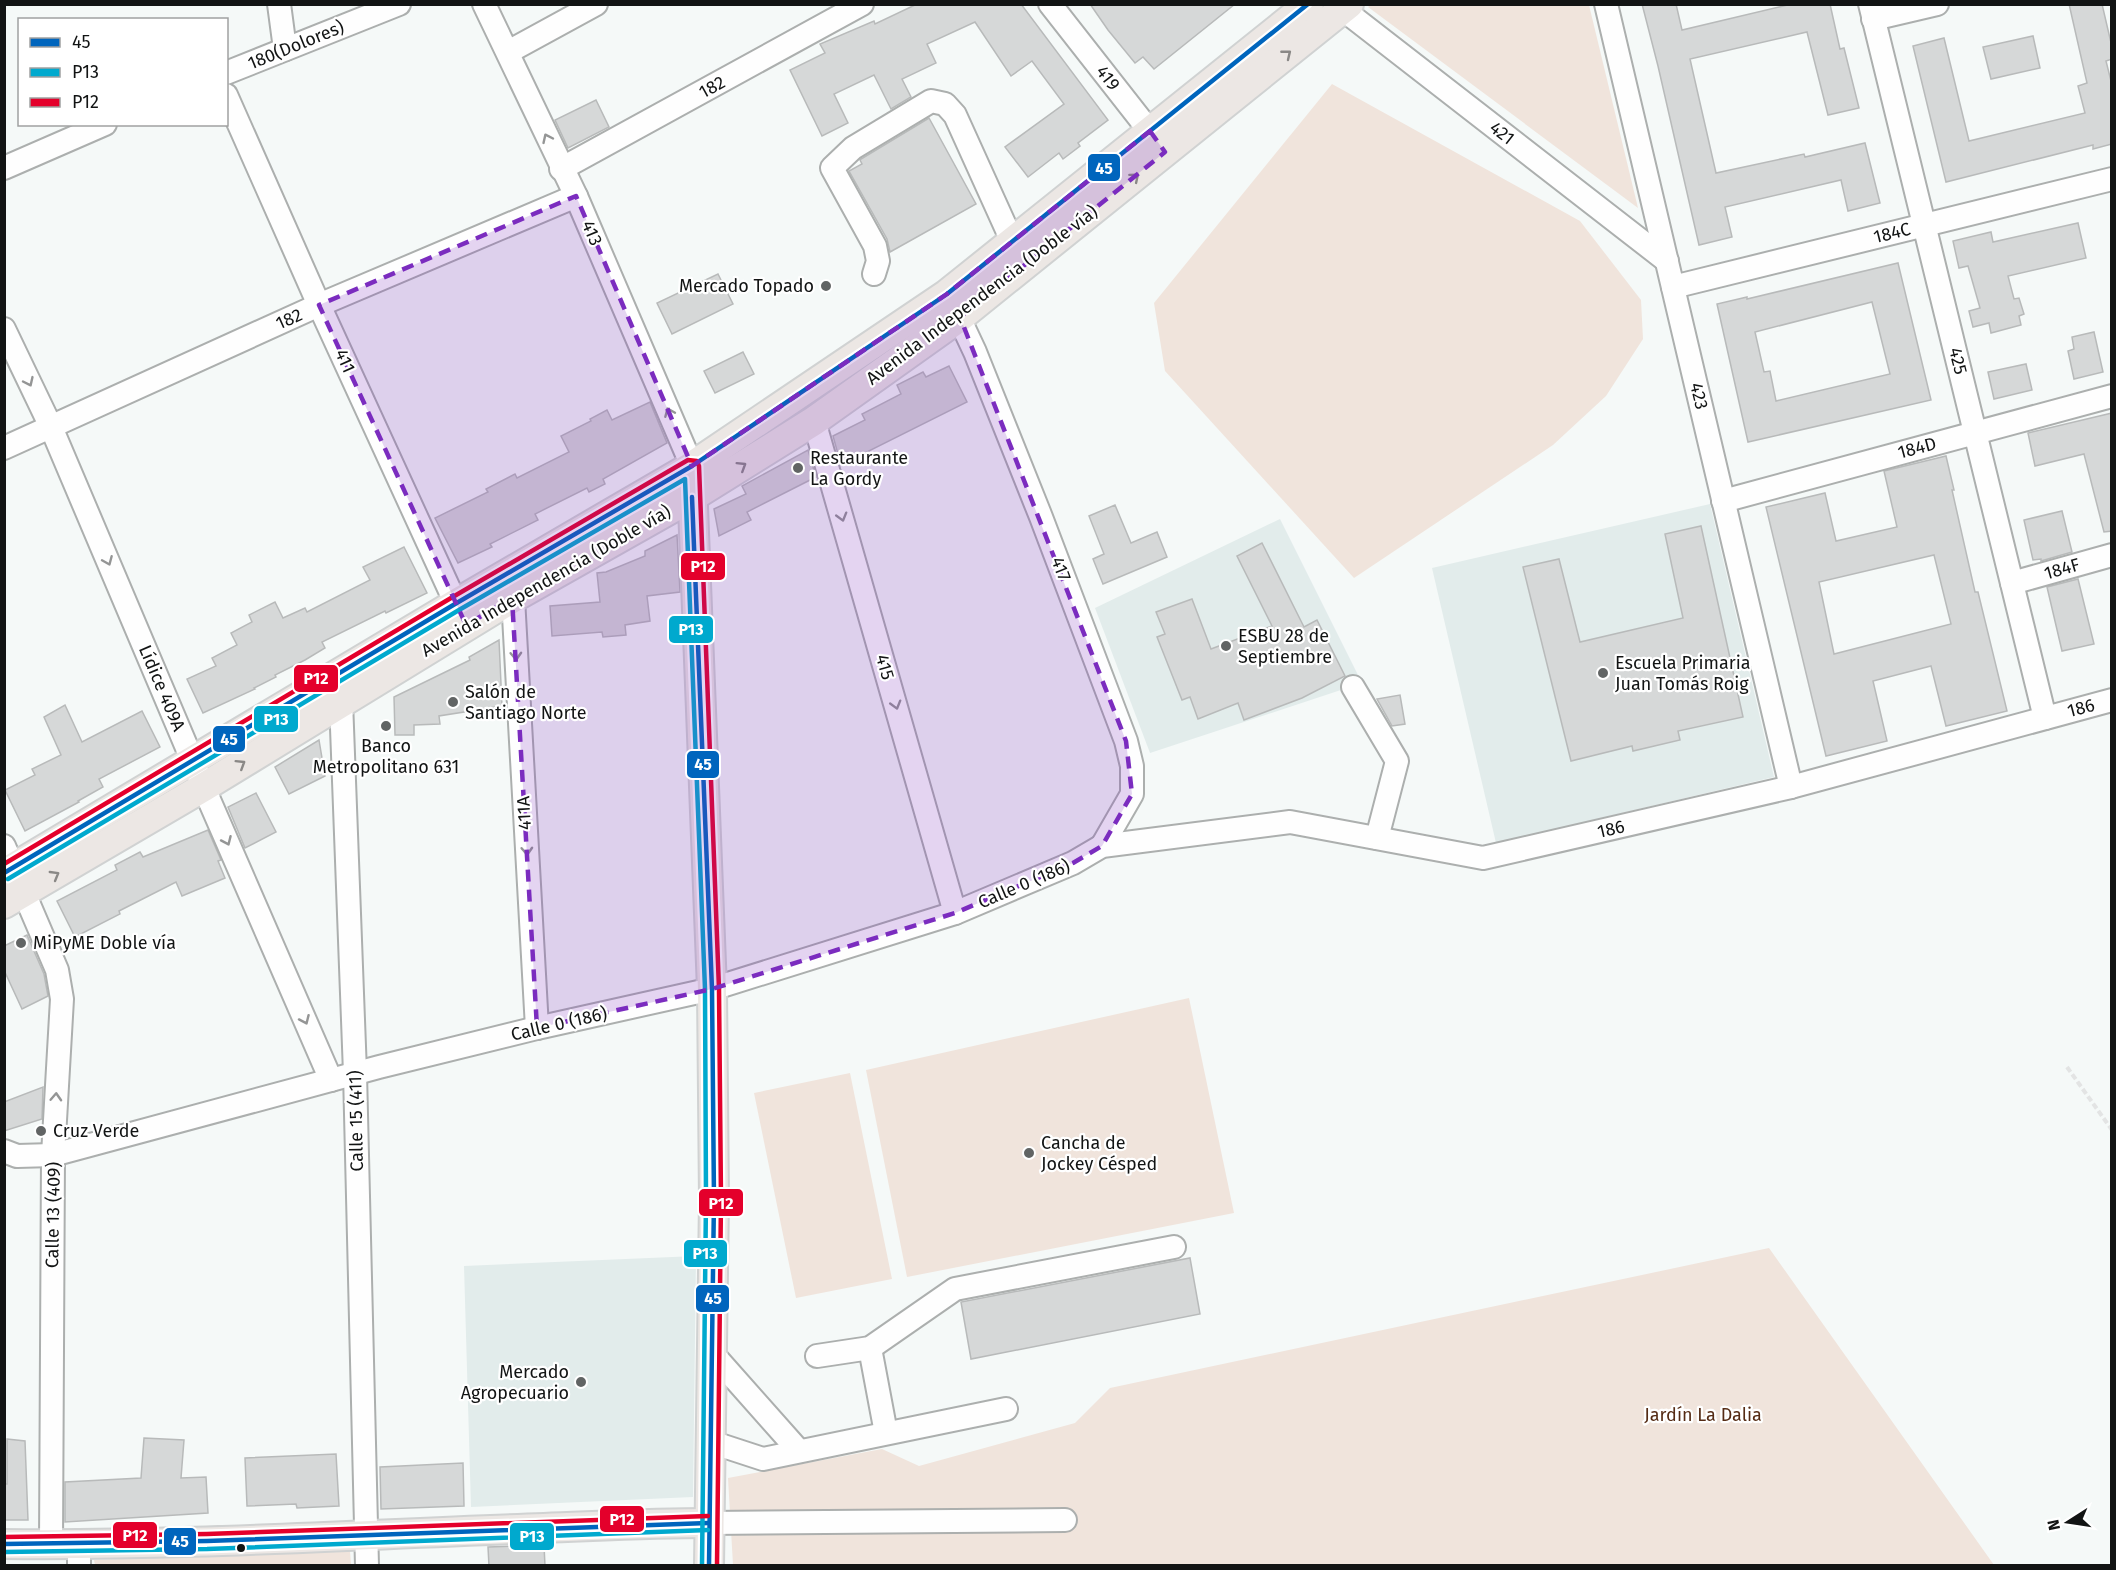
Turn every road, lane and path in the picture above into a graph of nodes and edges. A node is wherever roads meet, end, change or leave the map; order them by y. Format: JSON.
{"nodes":[{"id":1,"x":279,"y":4,"type":"edge"},
{"id":2,"x":399,"y":4,"type":"edge"},
{"id":3,"x":484,"y":4,"type":"edge"},
{"id":4,"x":596,"y":4,"type":"edge"},
{"id":5,"x":862,"y":4,"type":"edge"},
{"id":6,"x":1050,"y":4,"type":"edge"},
{"id":7,"x":1309,"y":4,"type":"edge"},
{"id":8,"x":1606,"y":4,"type":"edge"},
{"id":9,"x":1937,"y":4,"type":"edge"},
{"id":10,"x":1342,"y":6,"type":"edge"},
{"id":11,"x":1872,"y":12,"type":"edge"},
{"id":12,"x":285,"y":49,"type":"junction"},
{"id":13,"x":508,"y":52,"type":"junction"},
{"id":14,"x":228,"y":72,"type":"edge"},
{"id":15,"x":228,"y":99,"type":"edge"},
{"id":16,"x":100,"y":126,"type":"edge"},
{"id":17,"x":1157,"y":141,"type":"junction"},
{"id":18,"x":4,"y":168,"type":"edge"},
{"id":19,"x":561,"y":169,"type":"junction"},
{"id":20,"x":2112,"y":179,"type":"edge"},
{"id":21,"x":576,"y":196,"type":"junction"},
{"id":22,"x":1924,"y":225,"type":"junction"},
{"id":23,"x":1012,"y":241,"type":"junction"},
{"id":24,"x":1667,"y":261,"type":"junction"},
{"id":25,"x":874,"y":274,"type":"dead end"},
{"id":26,"x":1673,"y":287,"type":"junction"},
{"id":27,"x":320,"y":305,"type":"junction"},
{"id":28,"x":953,"y":305,"type":"junction"},
{"id":29,"x":4,"y":329,"type":"edge"},
{"id":30,"x":2112,"y":396,"type":"edge"},
{"id":31,"x":814,"y":421,"type":"junction"},
{"id":32,"x":51,"y":427,"type":"junction"},
{"id":33,"x":1975,"y":433,"type":"junction"},
{"id":34,"x":4,"y":448,"type":"edge"},
{"id":35,"x":692,"y":466,"type":"junction"},
{"id":36,"x":692,"y":498,"type":"junction"},
{"id":37,"x":1724,"y":501,"type":"junction"},
{"id":38,"x":2112,"y":555,"type":"edge"},
{"id":39,"x":2012,"y":583,"type":"junction"},
{"id":40,"x":513,"y":598,"type":"junction"},
{"id":41,"x":461,"y":615,"type":"junction"},
{"id":42,"x":1353,"y":687,"type":"dead end"},
{"id":43,"x":335,"y":691,"type":"junction"},
{"id":44,"x":2112,"y":700,"type":"edge"},
{"id":45,"x":2045,"y":718,"type":"junction"},
{"id":46,"x":193,"y":761,"type":"junction"},
{"id":47,"x":204,"y":787,"type":"junction"},
{"id":48,"x":1791,"y":787,"type":"junction"},
{"id":49,"x":1377,"y":838,"type":"junction"},
{"id":50,"x":1102,"y":846,"type":"junction"},
{"id":51,"x":10,"y":877,"type":"edge"},
{"id":52,"x":956,"y":913,"type":"junction"},
{"id":53,"x":712,"y":989,"type":"junction"},
{"id":54,"x":537,"y":1028,"type":"junction"},
{"id":55,"x":2067,"y":1067,"type":"dead end"},
{"id":56,"x":355,"y":1073,"type":"junction"},
{"id":57,"x":331,"y":1080,"type":"junction"},
{"id":58,"x":2112,"y":1130,"type":"edge"},
{"id":59,"x":4,"y":1151,"type":"edge"},
{"id":60,"x":53,"y":1155,"type":"junction"},
{"id":61,"x":1174,"y":1247,"type":"dead end"},
{"id":62,"x":870,"y":1348,"type":"junction"},
{"id":63,"x":712,"y":1353,"type":"junction"},
{"id":64,"x":817,"y":1356,"type":"dead end"},
{"id":65,"x":1006,"y":1409,"type":"dead end"},
{"id":66,"x":886,"y":1434,"type":"junction"},
{"id":67,"x":711,"y":1442,"type":"junction"},
{"id":68,"x":799,"y":1451,"type":"junction"},
{"id":69,"x":1065,"y":1520,"type":"dead end"},
{"id":70,"x":708,"y":1523,"type":"junction"},
{"id":71,"x":366,"y":1534,"type":"junction"},
{"id":72,"x":4,"y":1544,"type":"edge"},
{"id":73,"x":51,"y":1545,"type":"junction"},
{"id":74,"x":79,"y":1555,"type":"edge"},
{"id":75,"x":367,"y":1566,"type":"edge"},
{"id":76,"x":709,"y":1566,"type":"edge"}],
"edges":[{"from":1,"to":12,"type":"street"},
{"from":2,"to":12,"type":"street","name":"180(Dolores)"},
{"from":3,"to":13,"type":"street","name":"413"},
{"from":4,"to":13,"type":"street"},
{"from":5,"to":19,"type":"street","name":"182"},
{"from":6,"to":17,"type":"street","name":"419"},
{"from":7,"to":17,"type":"main road","name":"Avenida Independencia (Doble vía)"},
{"from":8,"to":24,"type":"street","name":"423"},
{"from":9,"to":11,"type":"street"},
{"from":17,"to":10,"type":"main road","name":"Avenida Independencia (Doble vía)","one_way":true},
{"from":10,"to":24,"type":"street","name":"421"},
{"from":11,"to":22,"type":"street","name":"425"},
{"from":12,"to":14,"type":"street","name":"180(Dolores)"},
{"from":19,"to":13,"type":"street","name":"413","one_way":true},
{"from":15,"to":27,"type":"street","name":"411"},
{"from":16,"to":18,"type":"street"},
{"from":17,"to":23,"type":"main road","name":"Avenida Independencia (Doble vía)"},
{"from":28,"to":17,"type":"main road","name":"Avenida Independencia (Doble vía)","one_way":true},
{"from":19,"to":21,"type":"street","name":"413"},
{"from":20,"to":22,"type":"street","name":"184C"},
{"from":21,"to":27,"type":"street","name":"182"},
{"from":35,"to":21,"type":"street","name":"413","one_way":true},
{"from":22,"to":26,"type":"street","name":"184C"},
{"from":22,"to":33,"type":"street","name":"425"},
{"from":23,"to":25,"type":"street"},
{"from":23,"to":28,"type":"main road","name":"Avenida Independencia (Doble vía)"},
{"from":24,"to":26,"type":"street","name":"423"},
{"from":26,"to":37,"type":"street","name":"423"},
{"from":27,"to":32,"type":"street","name":"182"},
{"from":27,"to":41,"type":"street","name":"411"},
{"from":28,"to":31,"type":"main road","name":"Avenida Independencia (Doble vía)"},
{"from":28,"to":35,"type":"main road","name":"Avenida Independencia (Doble vía)"},
{"from":28,"to":50,"type":"street","name":"417"},
{"from":29,"to":32,"type":"street","name":"Lídice 409A","one_way":true},
{"from":30,"to":33,"type":"street","name":"184D"},
{"from":36,"to":31,"type":"main road","name":"Avenida Independencia (Doble vía)","one_way":true},
{"from":31,"to":52,"type":"street","name":"415","one_way":true},
{"from":32,"to":34,"type":"street","name":"182"},
{"from":32,"to":46,"type":"street","name":"Lídice 409A","one_way":true},
{"from":33,"to":37,"type":"street","name":"184D"},
{"from":33,"to":39,"type":"street","name":"425"},
{"from":35,"to":36,"type":"main road"},
{"from":35,"to":41,"type":"main road","name":"Avenida Independencia (Doble vía)"},
{"from":36,"to":40,"type":"main road","name":"Avenida Independencia (Doble vía)"},
{"from":36,"to":53,"type":"main road"},
{"from":37,"to":48,"type":"street","name":"423"},
{"from":38,"to":39,"type":"street","name":"184F"},
{"from":39,"to":45,"type":"street","name":"425"},
{"from":40,"to":41,"type":"main road","name":"Avenida Independencia (Doble vía)"},
{"from":40,"to":54,"type":"street","name":"411A","one_way":true},
{"from":41,"to":43,"type":"main road","name":"Avenida Independencia (Doble vía)"},
{"from":42,"to":49,"type":"street"},
{"from":43,"to":46,"type":"main road","name":"Avenida Independencia (Doble vía)"},
{"from":47,"to":43,"type":"main road","name":"Avenida Independencia (Doble vía)","one_way":true},
{"from":43,"to":56,"type":"street","name":"Calle 15 (411)"},
{"from":44,"to":45,"type":"street","name":"186"},
{"from":45,"to":48,"type":"street","name":"186"},
{"from":46,"to":47,"type":"street","name":"Lídice 409A"},
{"from":46,"to":51,"type":"main road","name":"Avenida Independencia (Doble vía)"},
{"from":51,"to":47,"type":"main road","name":"Avenida Independencia (Doble vía)","one_way":true},
{"from":47,"to":57,"type":"street","name":"Lídice 409A","one_way":true},
{"from":48,"to":49,"type":"street","name":"186"},
{"from":49,"to":50,"type":"street","name":"186"},
{"from":50,"to":52,"type":"street","name":"Calle 0 (186)"},
{"from":60,"to":51,"type":"street","name":"Calle 13 (409)","one_way":true},
{"from":52,"to":53,"type":"street","name":"Calle 0 (186)"},
{"from":53,"to":54,"type":"street","name":"Calle 0 (186)"},
{"from":53,"to":63,"type":"main road"},
{"from":54,"to":56,"type":"street","name":"Calle 0 (186)"},
{"from":55,"to":58,"type":"path"},
{"from":56,"to":57,"type":"street","name":"Calle 0 (186)"},
{"from":56,"to":71,"type":"street","name":"Calle 15 (411)"},
{"from":57,"to":60,"type":"street","name":"Calle 0 (186)"},
{"from":59,"to":60,"type":"street","name":"Calle 0 (186)"},
{"from":60,"to":73,"type":"street","name":"Calle 13 (409)"},
{"from":61,"to":62,"type":"street"},
{"from":62,"to":64,"type":"street"},
{"from":62,"to":66,"type":"street"},
{"from":63,"to":67,"type":"main road"},
{"from":63,"to":68,"type":"street"},
{"from":65,"to":66,"type":"street"},
{"from":66,"to":68,"type":"street"},
{"from":67,"to":68,"type":"street"},
{"from":67,"to":70,"type":"main road"},
{"from":69,"to":70,"type":"street"},
{"from":70,"to":71,"type":"main road"},
{"from":70,"to":76,"type":"main road"},
{"from":71,"to":74,"type":"main road"},
{"from":71,"to":75,"type":"street","name":"Calle 15 (411)"},
{"from":72,"to":73,"type":"main road"},
{"from":73,"to":74,"type":"main road"}]}
